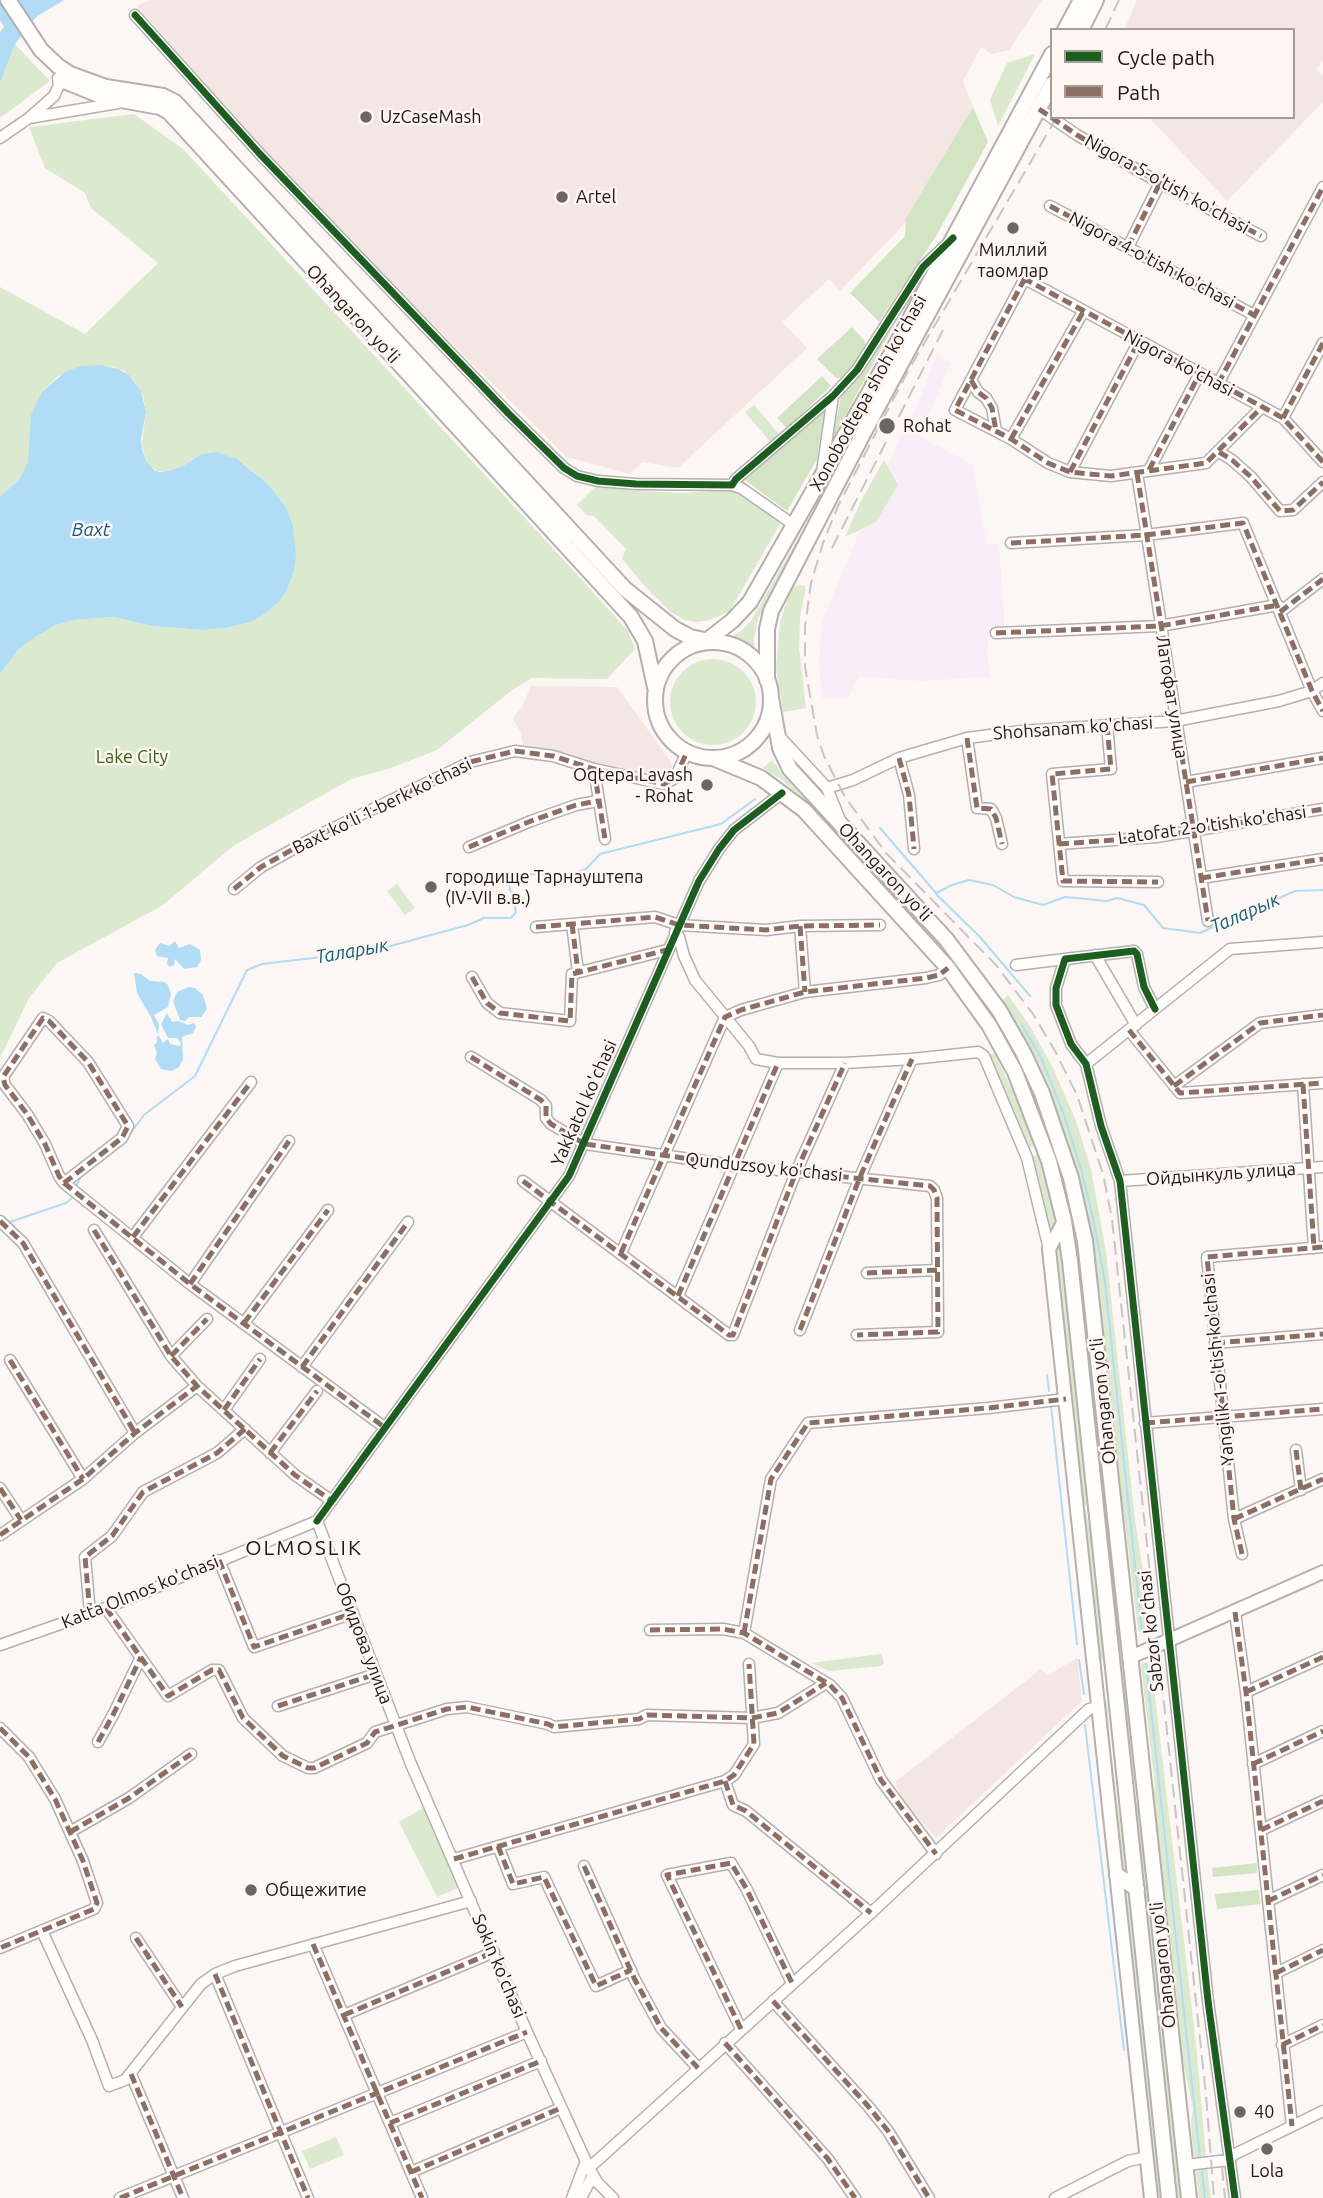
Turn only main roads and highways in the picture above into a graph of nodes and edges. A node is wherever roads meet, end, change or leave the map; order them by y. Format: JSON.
{"nodes":[{"id":1,"x":8,"y":0,"type":"edge"},
{"id":2,"x":1081,"y":0,"type":"edge"},
{"id":3,"x":1096,"y":0,"type":"edge"},
{"id":4,"x":0,"y":2,"type":"edge"},
{"id":5,"x":1066,"y":28,"type":"edge"},
{"id":6,"x":1082,"y":28,"type":"edge"},
{"id":7,"x":31,"y":44,"type":"junction"},
{"id":8,"x":1050,"y":58,"type":"edge"},
{"id":9,"x":1050,"y":88,"type":"edge"},
{"id":10,"x":957,"y":242,"type":"junction"},
{"id":11,"x":733,"y":621,"type":"junction"},
{"id":12,"x":664,"y":622,"type":"junction"},
{"id":13,"x":709,"y":642,"type":"junction"},
{"id":14,"x":767,"y":680,"type":"junction"},
{"id":15,"x":655,"y":687,"type":"junction"},
{"id":16,"x":771,"y":698,"type":"junction"},
{"id":17,"x":713,"y":758,"type":"junction"},
{"id":18,"x":1064,"y":1222,"type":"junction"},
{"id":19,"x":1114,"y":1505,"type":"junction"},
{"id":20,"x":1096,"y":1507,"type":"junction"},
{"id":21,"x":1323,"y":1572,"type":"edge"},
{"id":22,"x":1131,"y":1657,"type":"junction"},
{"id":23,"x":1113,"y":1664,"type":"junction"},
{"id":24,"x":1145,"y":1794,"type":"junction"},
{"id":25,"x":1127,"y":1796,"type":"junction"},
{"id":26,"x":1117,"y":1875,"type":"junction"},
{"id":27,"x":1137,"y":1889,"type":"junction"},
{"id":28,"x":1151,"y":2198,"type":"edge"},
{"id":29,"x":1169,"y":2198,"type":"edge"},
{"id":30,"x":1189,"y":2198,"type":"edge"}],
"edges":[{"from":1,"to":7,"type":"highway","name":"Ohangaron yoʻli"},
{"from":2,"to":5,"type":"highway"},
{"from":3,"to":6,"type":"highway"},
{"from":4,"to":7,"type":"highway","name":"Ohangaron yoʻli"},
{"from":7,"to":12,"type":"highway","name":"Ohangaron yoʻli"},
{"from":7,"to":15,"type":"highway","name":"Ohangaron yoʻli"},
{"from":8,"to":10,"type":"highway","name":"Xonobodtepa shoh ko'chasi"},
{"from":9,"to":10,"type":"highway","name":"Xonobodtepa shoh ko'chasi"},
{"from":10,"to":11,"type":"highway","name":"Xonobodtepa shoh ko'chasi"},
{"from":10,"to":14,"type":"highway","name":"Xonobodtepa shoh ko'chasi"},
{"from":11,"to":12,"type":"highway"},
{"from":11,"to":13,"type":"highway","name":"Xonobodtepa shoh ko'chasi"},
{"from":12,"to":13,"type":"highway","name":"Ohangaron yoʻli"},
{"from":13,"to":14,"type":"highway"},
{"from":13,"to":15,"type":"highway"},
{"from":14,"to":16,"type":"highway"},
{"from":15,"to":17,"type":"highway"},
{"from":16,"to":17,"type":"highway"},
{"from":16,"to":19,"type":"highway","name":"Ohangaron yoʻli"},
{"from":17,"to":18,"type":"highway","name":"Ohangaron yoʻli"},
{"from":18,"to":20,"type":"highway","name":"Ohangaron yoʻli"},
{"from":18,"to":26,"type":"main road","name":"Ohangaron yoʻli"},
{"from":19,"to":20,"type":"highway"},
{"from":19,"to":22,"type":"highway","name":"Ohangaron yoʻli"},
{"from":20,"to":23,"type":"highway","name":"Ohangaron yoʻli"},
{"from":21,"to":22,"type":"main road"},
{"from":22,"to":23,"type":"highway"},
{"from":22,"to":24,"type":"highway","name":"Ohangaron yoʻli"},
{"from":23,"to":25,"type":"highway","name":"Ohangaron yoʻli"},
{"from":24,"to":25,"type":"highway"},
{"from":24,"to":30,"type":"highway","name":"Ohangaron yoʻli"},
{"from":25,"to":27,"type":"highway","name":"Ohangaron yoʻli"},
{"from":26,"to":27,"type":"highway"},
{"from":26,"to":28,"type":"main road","name":"Ohangaron yoʻli"},
{"from":27,"to":29,"type":"highway","name":"Ohangaron yoʻli"}]}
